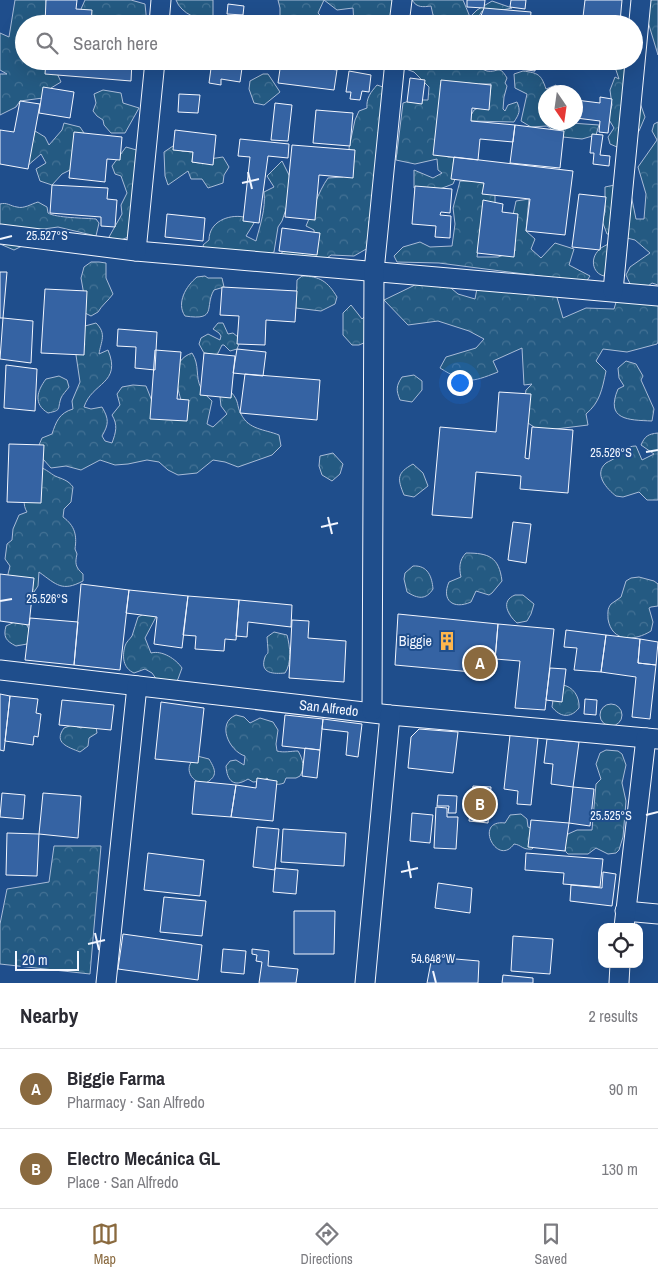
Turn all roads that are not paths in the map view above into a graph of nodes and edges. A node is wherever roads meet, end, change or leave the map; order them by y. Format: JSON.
{"nodes":[{"id":1,"x":161,"y":0,"type":"edge"},
{"id":2,"x":402,"y":0,"type":"edge"},
{"id":3,"x":641,"y":0,"type":"edge"},
{"id":4,"x":160,"y":15,"type":"edge"},
{"id":5,"x":400,"y":15,"type":"edge"},
{"id":6,"x":640,"y":15,"type":"edge"},
{"id":7,"x":154,"y":70,"type":"edge"},
{"id":8,"x":394,"y":70,"type":"edge"},
{"id":9,"x":634,"y":70,"type":"edge"},
{"id":10,"x":0,"y":234,"type":"edge"},
{"id":11,"x":136,"y":251,"type":"junction"},
{"id":12,"x":374,"y":271,"type":"junction"},
{"id":13,"x":613,"y":291,"type":"junction"},
{"id":14,"x":658,"y":296,"type":"edge"},
{"id":15,"x":0,"y":670,"type":"edge"},
{"id":16,"x":137,"y":686,"type":"junction"},
{"id":17,"x":381,"y":713,"type":"junction"},
{"id":18,"x":652,"y":739,"type":"edge"},
{"id":19,"x":658,"y":914,"type":"edge"},
{"id":20,"x":624,"y":919,"type":"edge"},
{"id":21,"x":620,"y":968,"type":"edge"},
{"id":22,"x":106,"y":983,"type":"edge"},
{"id":23,"x":364,"y":983,"type":"edge"},
{"id":24,"x":619,"y":983,"type":"edge"}],
"edges":[{"from":1,"to":4,"type":"street"},
{"from":2,"to":5,"type":"street"},
{"from":3,"to":6,"type":"street"},
{"from":7,"to":11,"type":"street"},
{"from":8,"to":12,"type":"street"},
{"from":9,"to":13,"type":"street"},
{"from":10,"to":11,"type":"street"},
{"from":11,"to":12,"type":"street"},
{"from":12,"to":13,"type":"street"},
{"from":12,"to":17,"type":"street"},
{"from":13,"to":14,"type":"street"},
{"from":15,"to":16,"type":"street","name":"San Alfredo"},
{"from":16,"to":17,"type":"street","name":"San Alfredo"},
{"from":16,"to":22,"type":"street"},
{"from":17,"to":18,"type":"street","name":"San Alfredo"},
{"from":17,"to":23,"type":"street"},
{"from":18,"to":20,"type":"street"},
{"from":19,"to":20,"type":"street"},
{"from":21,"to":24,"type":"street"}]}
